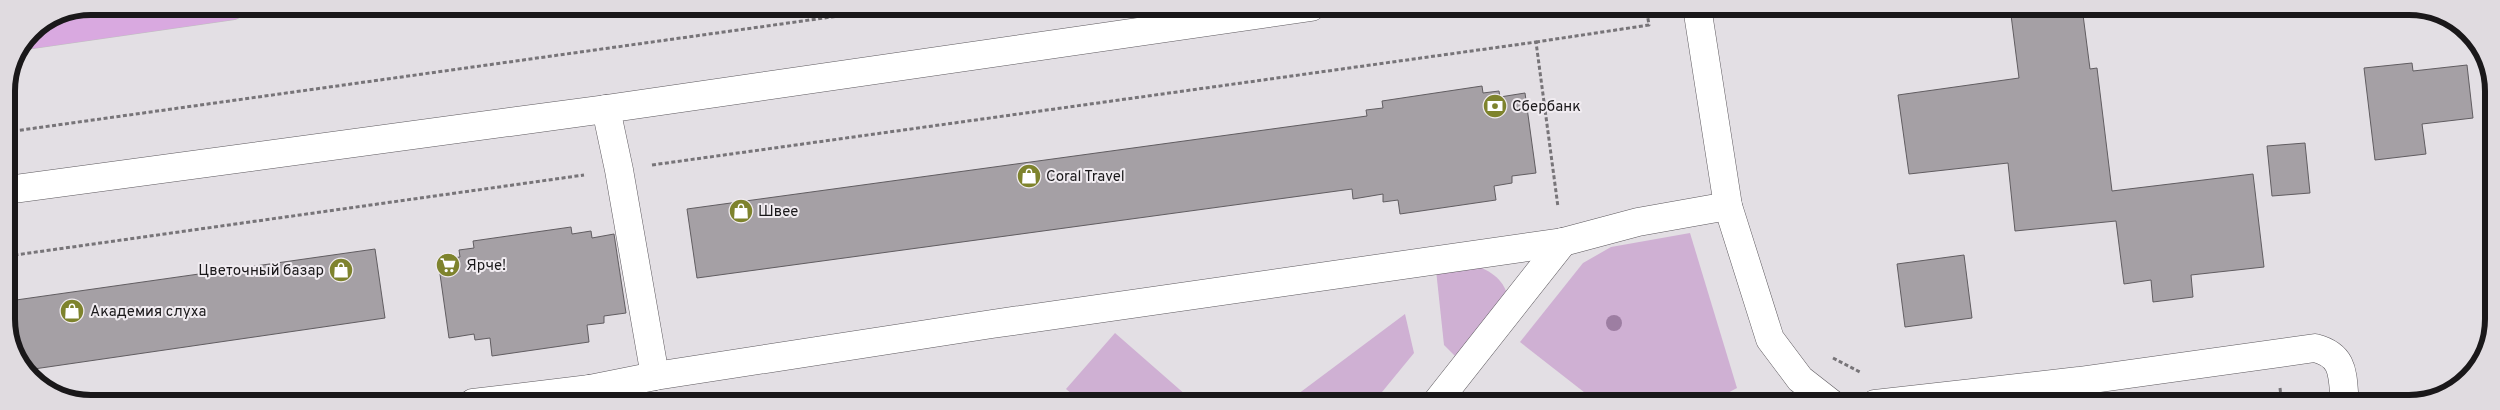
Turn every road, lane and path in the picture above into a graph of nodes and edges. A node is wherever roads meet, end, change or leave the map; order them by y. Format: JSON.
{"nodes":[{"id":1,"x":168,"y":15,"type":"edge"},
{"id":2,"x":839,"y":15,"type":"edge"},
{"id":3,"x":1256,"y":15,"type":"edge"},
{"id":4,"x":1647,"y":15,"type":"edge"},
{"id":5,"x":1698,"y":15,"type":"edge"},
{"id":6,"x":42,"y":33,"type":"edge"},
{"id":7,"x":1536,"y":42,"type":"junction"},
{"id":8,"x":606,"y":109,"type":"junction"},
{"id":9,"x":15,"y":131,"type":"edge"},
{"id":10,"x":619,"y":170,"type":"junction"},
{"id":11,"x":15,"y":189,"type":"edge"},
{"id":12,"x":1728,"y":206,"type":"junction"},
{"id":13,"x":1563,"y":242,"type":"junction"},
{"id":14,"x":15,"y":255,"type":"edge"},
{"id":15,"x":2277,"y":353,"type":"junction"},
{"id":16,"x":1828,"y":355,"type":"dead end"},
{"id":17,"x":1868,"y":372,"type":"dead end"},
{"id":18,"x":655,"y":376,"type":"junction"},
{"id":19,"x":2080,"y":392,"type":"edge"},
{"id":20,"x":593,"y":395,"type":"edge"},
{"id":21,"x":1442,"y":395,"type":"edge"},
{"id":22,"x":1820,"y":395,"type":"edge"},
{"id":23,"x":2028,"y":395,"type":"edge"},
{"id":24,"x":2281,"y":395,"type":"edge"},
{"id":25,"x":2344,"y":395,"type":"edge"}],
"edges":[{"from":1,"to":6,"type":"main road"},
{"from":2,"to":9,"type":"path"},
{"from":3,"to":8,"type":"street"},
{"from":4,"to":7,"type":"path"},
{"from":5,"to":12,"type":"street"},
{"from":7,"to":10,"type":"path"},
{"from":7,"to":13,"type":"path"},
{"from":8,"to":10,"type":"street"},
{"from":8,"to":11,"type":"street"},
{"from":10,"to":14,"type":"path"},
{"from":10,"to":18,"type":"street"},
{"from":12,"to":13,"type":"street"},
{"from":12,"to":22,"type":"street"},
{"from":13,"to":18,"type":"street"},
{"from":13,"to":21,"type":"street"},
{"from":15,"to":19,"type":"street"},
{"from":15,"to":24,"type":"path"},
{"from":15,"to":25,"type":"street"},
{"from":16,"to":17,"type":"path"},
{"from":18,"to":20,"type":"street"},
{"from":19,"to":23,"type":"street"}]}
